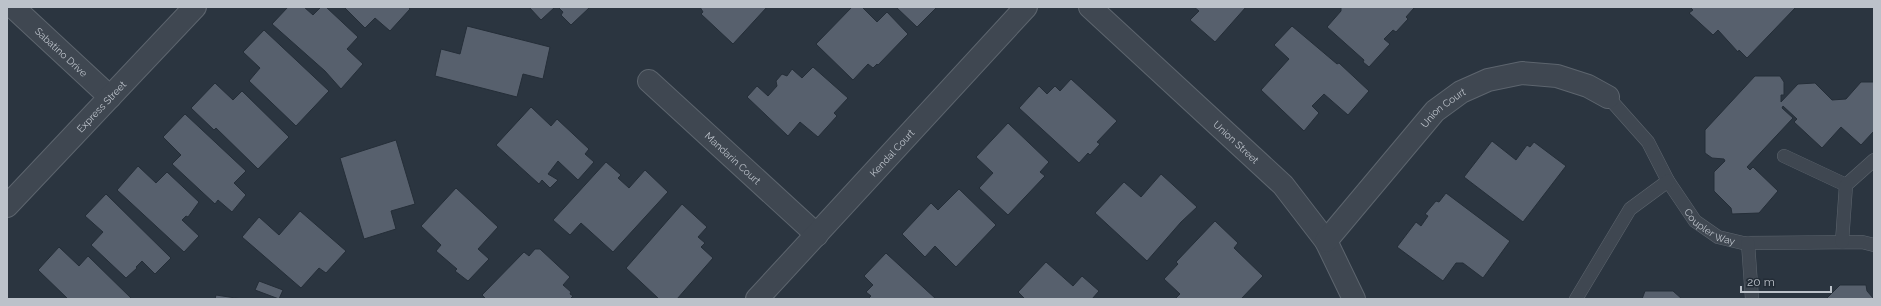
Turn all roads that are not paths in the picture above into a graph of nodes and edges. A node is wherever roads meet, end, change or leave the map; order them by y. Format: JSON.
{"nodes":[{"id":1,"x":13,"y":7,"type":"edge"},
{"id":2,"x":195,"y":7,"type":"edge"},
{"id":3,"x":1026,"y":7,"type":"edge"},
{"id":4,"x":1090,"y":7,"type":"edge"},
{"id":5,"x":649,"y":81,"type":"dead end"},
{"id":6,"x":110,"y":97,"type":"junction"},
{"id":7,"x":1608,"y":97,"type":"joint"},
{"id":8,"x":1784,"y":156,"type":"dead end"},
{"id":9,"x":1874,"y":160,"type":"edge"},
{"id":10,"x":1668,"y":181,"type":"junction"},
{"id":11,"x":1846,"y":185,"type":"junction"},
{"id":12,"x":7,"y":206,"type":"edge"},
{"id":13,"x":816,"y":235,"type":"junction"},
{"id":14,"x":1326,"y":241,"type":"junction"},
{"id":15,"x":1842,"y":242,"type":"junction"},
{"id":16,"x":1748,"y":243,"type":"junction"},
{"id":17,"x":1874,"y":245,"type":"edge"},
{"id":18,"x":757,"y":299,"type":"edge"},
{"id":19,"x":1354,"y":299,"type":"edge"},
{"id":20,"x":1576,"y":299,"type":"edge"},
{"id":21,"x":1752,"y":299,"type":"edge"}],
"edges":[{"from":1,"to":6,"type":"street","name":"Sabatino Drive"},
{"from":2,"to":6,"type":"street","name":"Express Street"},
{"from":3,"to":13,"type":"street","name":"Kendal Court"},
{"from":4,"to":14,"type":"street","name":"Union Street"},
{"from":5,"to":13,"type":"street","name":"Mandarin Court"},
{"from":6,"to":12,"type":"street","name":"Express Street"},
{"from":7,"to":10,"type":"lane","name":"Coupler Way"},
{"from":7,"to":14,"type":"street","name":"Union Court"},
{"from":8,"to":11,"type":"lane"},
{"from":9,"to":11,"type":"lane"},
{"from":10,"to":16,"type":"lane","name":"Coupler Way"},
{"from":10,"to":20,"type":"lane"},
{"from":11,"to":15,"type":"lane"},
{"from":13,"to":18,"type":"street","name":"Kendal Court"},
{"from":14,"to":19,"type":"street","name":"Union Street"},
{"from":15,"to":16,"type":"lane","name":"Coupler Way"},
{"from":15,"to":17,"type":"lane","name":"Coupler Way"},
{"from":16,"to":21,"type":"lane"}]}
